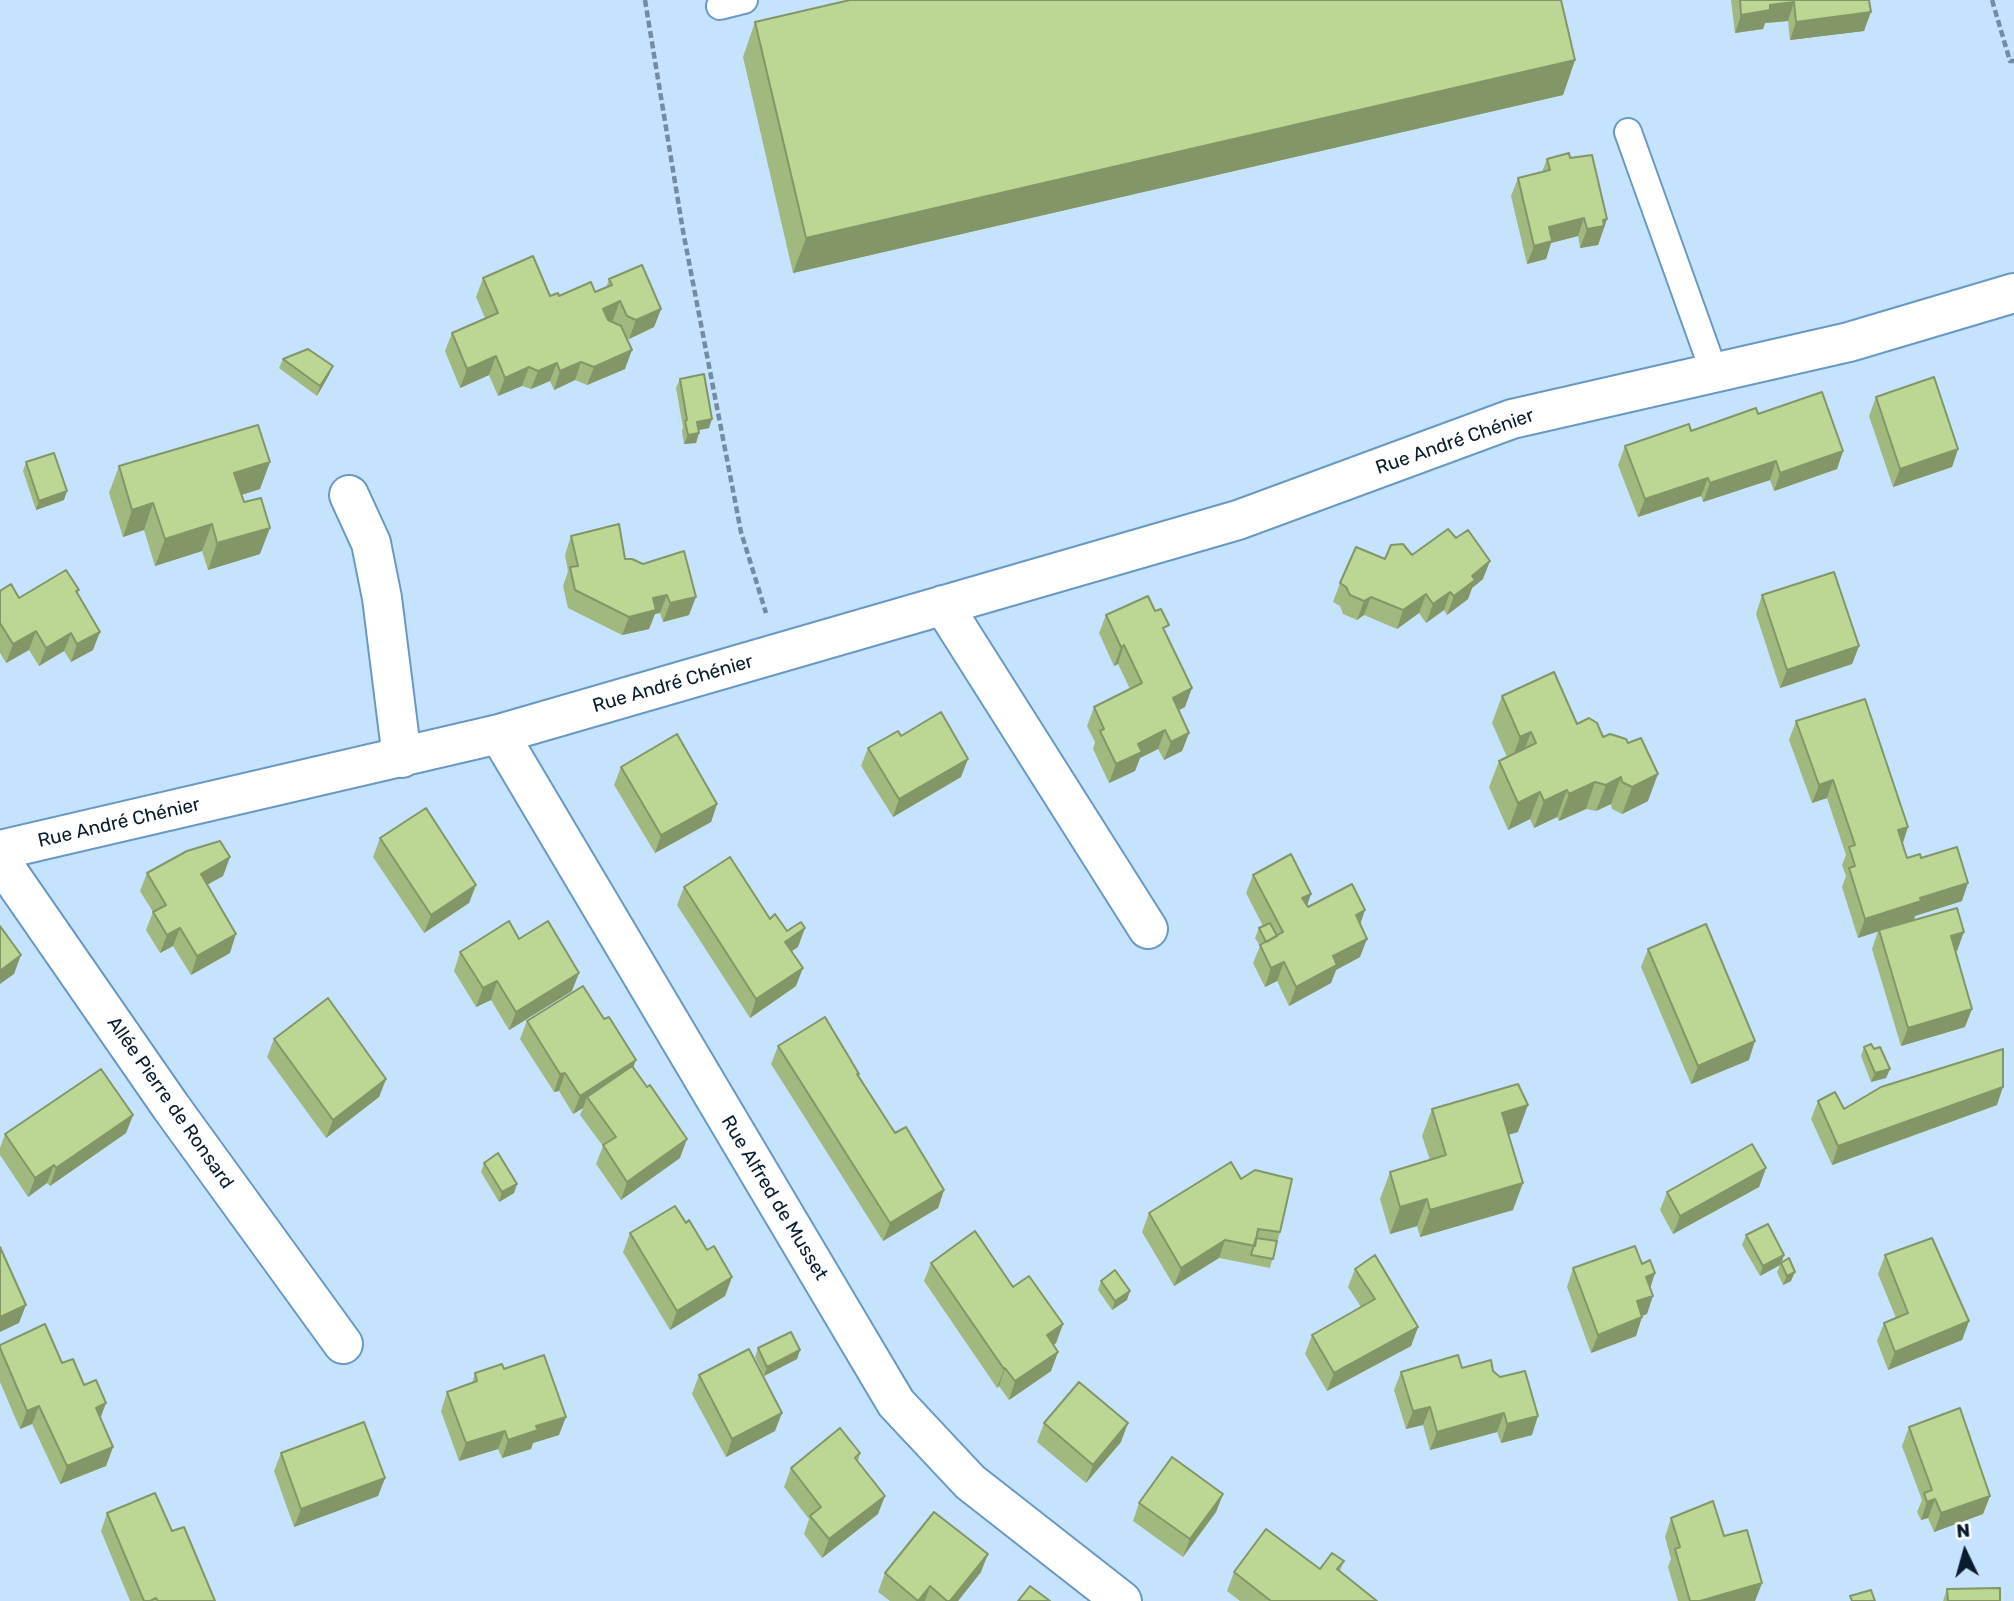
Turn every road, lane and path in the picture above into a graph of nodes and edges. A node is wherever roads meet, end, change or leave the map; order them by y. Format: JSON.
{"nodes":[{"id":1,"x":645,"y":0,"type":"edge"},
{"id":2,"x":1992,"y":0,"type":"edge"},
{"id":3,"x":2014,"y":61,"type":"edge"},
{"id":4,"x":1628,"y":132,"type":"dead end"},
{"id":5,"x":2014,"y":293,"type":"edge"},
{"id":6,"x":1714,"y":372,"type":"junction"},
{"id":7,"x":349,"y":495,"type":"dead end"},
{"id":8,"x":943,"y":606,"type":"junction"},
{"id":9,"x":778,"y":654,"type":"junction"},
{"id":10,"x":499,"y":734,"type":"junction"},
{"id":11,"x":402,"y":758,"type":"junction"},
{"id":12,"x":0,"y":850,"type":"edge"},
{"id":13,"x":0,"y":860,"type":"edge"},
{"id":14,"x":1148,"y":929,"type":"dead end"},
{"id":15,"x":343,"y":1344,"type":"dead end"},
{"id":16,"x":1122,"y":1601,"type":"edge"}],
"edges":[{"from":1,"to":9,"type":"path"},
{"from":2,"to":3,"type":"path"},
{"from":4,"to":6,"type":"lane"},
{"from":5,"to":6,"type":"street","name":"Rue André Chénier"},
{"from":6,"to":8,"type":"street","name":"Rue André Chénier"},
{"from":7,"to":11,"type":"street"},
{"from":8,"to":9,"type":"street","name":"Rue André Chénier"},
{"from":8,"to":14,"type":"street"},
{"from":9,"to":10,"type":"street","name":"Rue André Chénier"},
{"from":10,"to":11,"type":"street","name":"Rue André Chénier"},
{"from":10,"to":16,"type":"street","name":"Rue Alfred de Musset"},
{"from":11,"to":12,"type":"street","name":"Rue André Chénier"},
{"from":13,"to":15,"type":"street","name":"Allée Pierre de Ronsard"}]}
